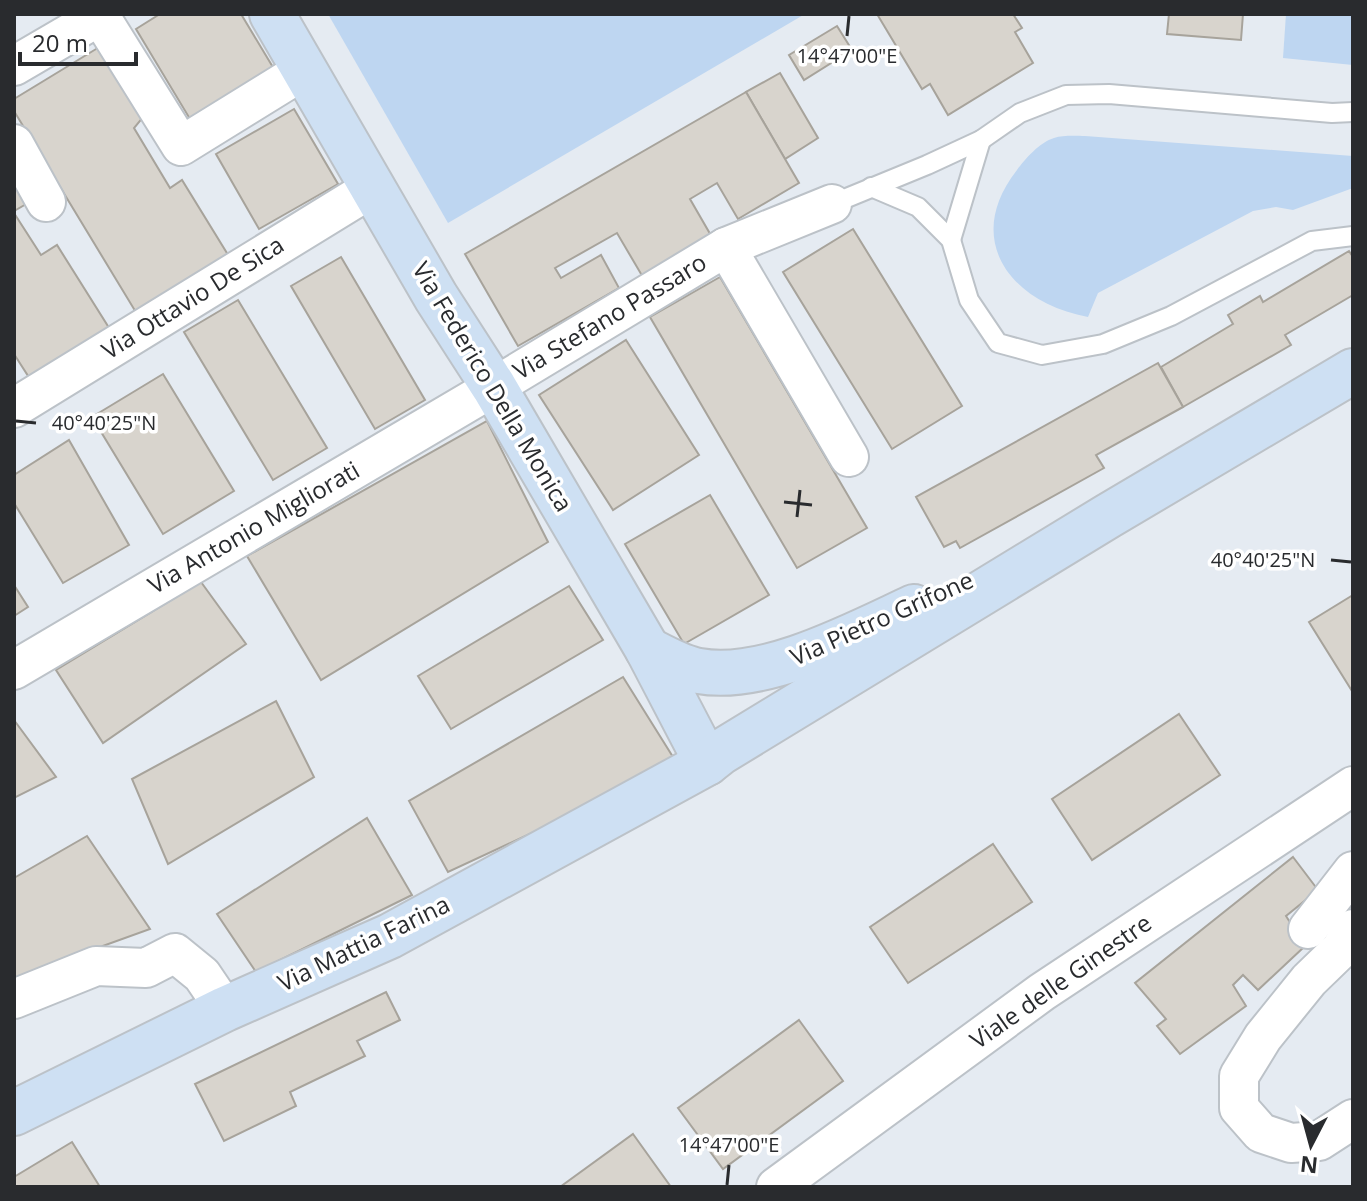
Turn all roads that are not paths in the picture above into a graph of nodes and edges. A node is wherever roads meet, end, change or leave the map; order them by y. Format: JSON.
{"nodes":[{"id":1,"x":272,"y":14,"type":"edge"},
{"id":2,"x":102,"y":15,"type":"edge"},
{"id":3,"x":14,"y":66,"type":"edge"},
{"id":4,"x":304,"y":70,"type":"junction"},
{"id":5,"x":1353,"y":112,"type":"edge"},
{"id":6,"x":981,"y":140,"type":"junction"},
{"id":7,"x":14,"y":144,"type":"edge"},
{"id":8,"x":871,"y":187,"type":"junction"},
{"id":9,"x":372,"y":188,"type":"junction"},
{"id":10,"x":46,"y":202,"type":"dead end"},
{"id":11,"x":832,"y":204,"type":"joint"},
{"id":12,"x":1353,"y":236,"type":"edge"},
{"id":13,"x":951,"y":240,"type":"junction"},
{"id":14,"x":726,"y":247,"type":"junction"},
{"id":15,"x":1353,"y":371,"type":"edge"},
{"id":16,"x":494,"y":387,"type":"junction"},
{"id":17,"x":14,"y":408,"type":"edge"},
{"id":18,"x":849,"y":457,"type":"dead end"},
{"id":19,"x":1108,"y":516,"type":"junction"},
{"id":20,"x":648,"y":650,"type":"junction"},
{"id":21,"x":14,"y":670,"type":"edge"},
{"id":22,"x":707,"y":763,"type":"junction"},
{"id":23,"x":1353,"y":786,"type":"edge"},
{"id":24,"x":1353,"y":871,"type":"edge"},
{"id":25,"x":1308,"y":929,"type":"dead end"},
{"id":26,"x":1353,"y":929,"type":"edge"},
{"id":27,"x":14,"y":999,"type":"edge"},
{"id":28,"x":225,"y":1009,"type":"junction"},
{"id":29,"x":14,"y":1113,"type":"edge"},
{"id":30,"x":1353,"y":1119,"type":"edge"},
{"id":31,"x":776,"y":1187,"type":"edge"}],
"edges":[{"from":1,"to":4,"type":"street","name":"Via Federico Della Monica"},
{"from":2,"to":3,"type":"street"},
{"from":2,"to":4,"type":"street"},
{"from":4,"to":9,"type":"street","name":"Via Federico Della Monica"},
{"from":5,"to":6,"type":"lane"},
{"from":6,"to":8,"type":"lane"},
{"from":6,"to":13,"type":"lane"},
{"from":7,"to":10,"type":"street"},
{"from":8,"to":11,"type":"lane"},
{"from":8,"to":13,"type":"lane"},
{"from":9,"to":16,"type":"street","name":"Via Federico Della Monica"},
{"from":9,"to":17,"type":"street","name":"Via Ottavio De Sica"},
{"from":11,"to":14,"type":"street","name":"Via Stefano Passaro"},
{"from":12,"to":13,"type":"lane"},
{"from":14,"to":16,"type":"street","name":"Via Stefano Passaro"},
{"from":14,"to":18,"type":"street","name":"Via Stefano Passaro"},
{"from":15,"to":19,"type":"street","name":"Via Pietro Grifone"},
{"from":16,"to":20,"type":"street","name":"Via Federico Della Monica"},
{"from":16,"to":21,"type":"street","name":"Via Antonio Migliorati"},
{"from":19,"to":20,"type":"street","name":"Via Pietro Grifone"},
{"from":19,"to":22,"type":"street","name":"Via Pietro Grifone"},
{"from":20,"to":22,"type":"street","name":"Via Federico Della Monica"},
{"from":22,"to":28,"type":"street","name":"Via Mattia Farina"},
{"from":23,"to":31,"type":"street","name":"Viale delle Ginestre"},
{"from":24,"to":25,"type":"street"},
{"from":26,"to":30,"type":"street"},
{"from":27,"to":28,"type":"street"},
{"from":28,"to":29,"type":"street","name":"Via Mattia Farina"}]}
